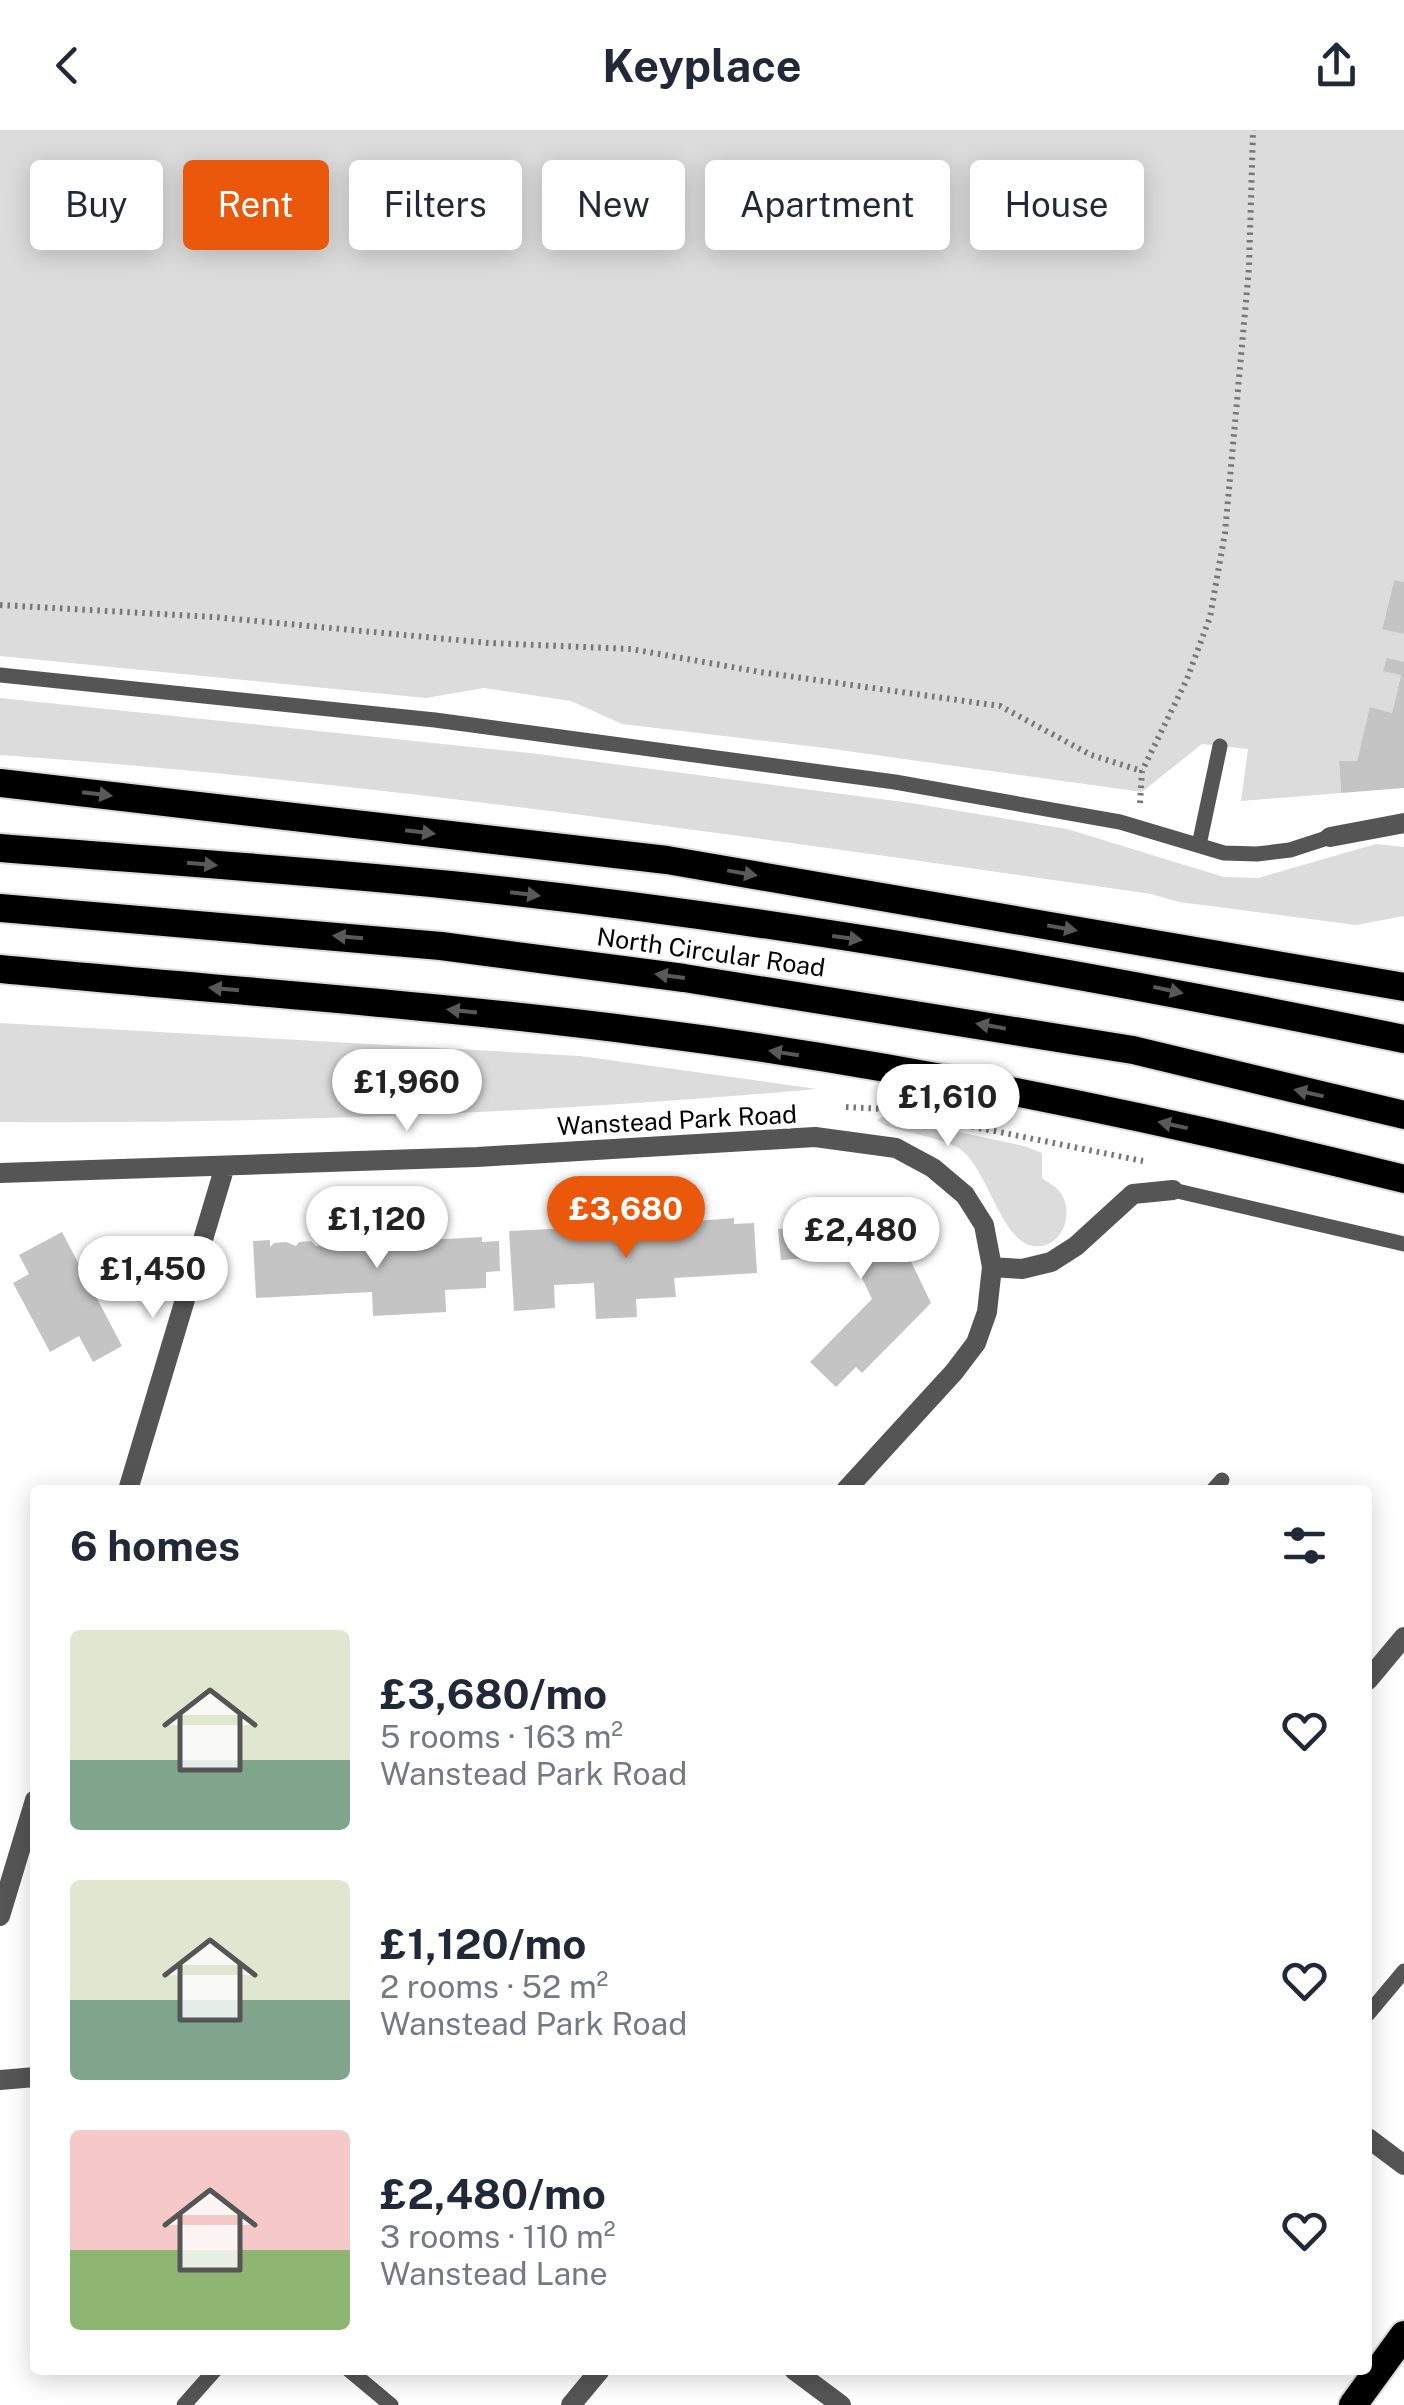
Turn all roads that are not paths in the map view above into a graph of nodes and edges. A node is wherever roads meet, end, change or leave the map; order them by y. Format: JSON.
{"nodes":[{"id":1,"x":0,"y":674,"type":"edge"},
{"id":2,"x":1220,"y":746,"type":"dead end"},
{"id":3,"x":0,"y":784,"type":"edge"},
{"id":4,"x":1404,"y":823,"type":"edge"},
{"id":5,"x":1330,"y":837,"type":"joint"},
{"id":6,"x":1199,"y":845,"type":"junction"},
{"id":7,"x":0,"y":848,"type":"edge"},
{"id":8,"x":0,"y":908,"type":"edge"},
{"id":9,"x":0,"y":969,"type":"edge"},
{"id":10,"x":1404,"y":988,"type":"edge"},
{"id":11,"x":1404,"y":1039,"type":"edge"},
{"id":12,"x":1404,"y":1115,"type":"edge"},
{"id":13,"x":226,"y":1166,"type":"junction"},
{"id":14,"x":0,"y":1173,"type":"edge"},
{"id":15,"x":1404,"y":1179,"type":"edge"},
{"id":16,"x":1173,"y":1190,"type":"joint"},
{"id":17,"x":1404,"y":1244,"type":"edge"},
{"id":18,"x":992,"y":1266,"type":"junction"},
{"id":19,"x":130,"y":1485,"type":"edge"},
{"id":20,"x":851,"y":1485,"type":"edge"},
{"id":21,"x":1404,"y":1637,"type":"edge"},
{"id":22,"x":1372,"y":1675,"type":"edge"},
{"id":23,"x":30,"y":1817,"type":"edge"},
{"id":24,"x":0,"y":1916,"type":"edge"},
{"id":25,"x":1404,"y":1971,"type":"edge"},
{"id":26,"x":1372,"y":2009,"type":"edge"},
{"id":27,"x":30,"y":2078,"type":"edge"},
{"id":28,"x":0,"y":2080,"type":"edge"},
{"id":29,"x":1372,"y":2141,"type":"edge"},
{"id":30,"x":1404,"y":2165,"type":"edge"},
{"id":31,"x":1404,"y":2336,"type":"edge"},
{"id":32,"x":211,"y":2375,"type":"edge"},
{"id":33,"x":356,"y":2375,"type":"edge"},
{"id":34,"x":596,"y":2375,"type":"edge"},
{"id":35,"x":801,"y":2375,"type":"edge"},
{"id":36,"x":184,"y":2405,"type":"edge"},
{"id":37,"x":391,"y":2405,"type":"edge"},
{"id":38,"x":571,"y":2405,"type":"edge"},
{"id":39,"x":841,"y":2405,"type":"edge"},
{"id":40,"x":1353,"y":2405,"type":"edge"}],
"edges":[{"from":1,"to":6,"type":"lane"},
{"from":2,"to":6,"type":"lane"},
{"from":3,"to":10,"type":"highway","one_way":true},
{"from":4,"to":5,"type":"street"},
{"from":5,"to":6,"type":"lane"},
{"from":7,"to":11,"type":"highway","name":"North Circular Road","one_way":true},
{"from":12,"to":8,"type":"highway","name":"North Circular Road","one_way":true},
{"from":15,"to":9,"type":"highway","one_way":true},
{"from":13,"to":14,"type":"street","name":"Wanstead Park Road"},
{"from":13,"to":18,"type":"street","name":"Wanstead Park Road"},
{"from":13,"to":19,"type":"street"},
{"from":16,"to":17,"type":"lane"},
{"from":16,"to":18,"type":"street"},
{"from":18,"to":20,"type":"street"},
{"from":21,"to":22,"type":"street"},
{"from":23,"to":24,"type":"street"},
{"from":25,"to":26,"type":"lane"},
{"from":27,"to":28,"type":"street"},
{"from":29,"to":30,"type":"street"},
{"from":31,"to":40,"type":"highway"},
{"from":32,"to":36,"type":"lane"},
{"from":33,"to":37,"type":"lane"},
{"from":34,"to":38,"type":"street"},
{"from":35,"to":39,"type":"street"}]}
